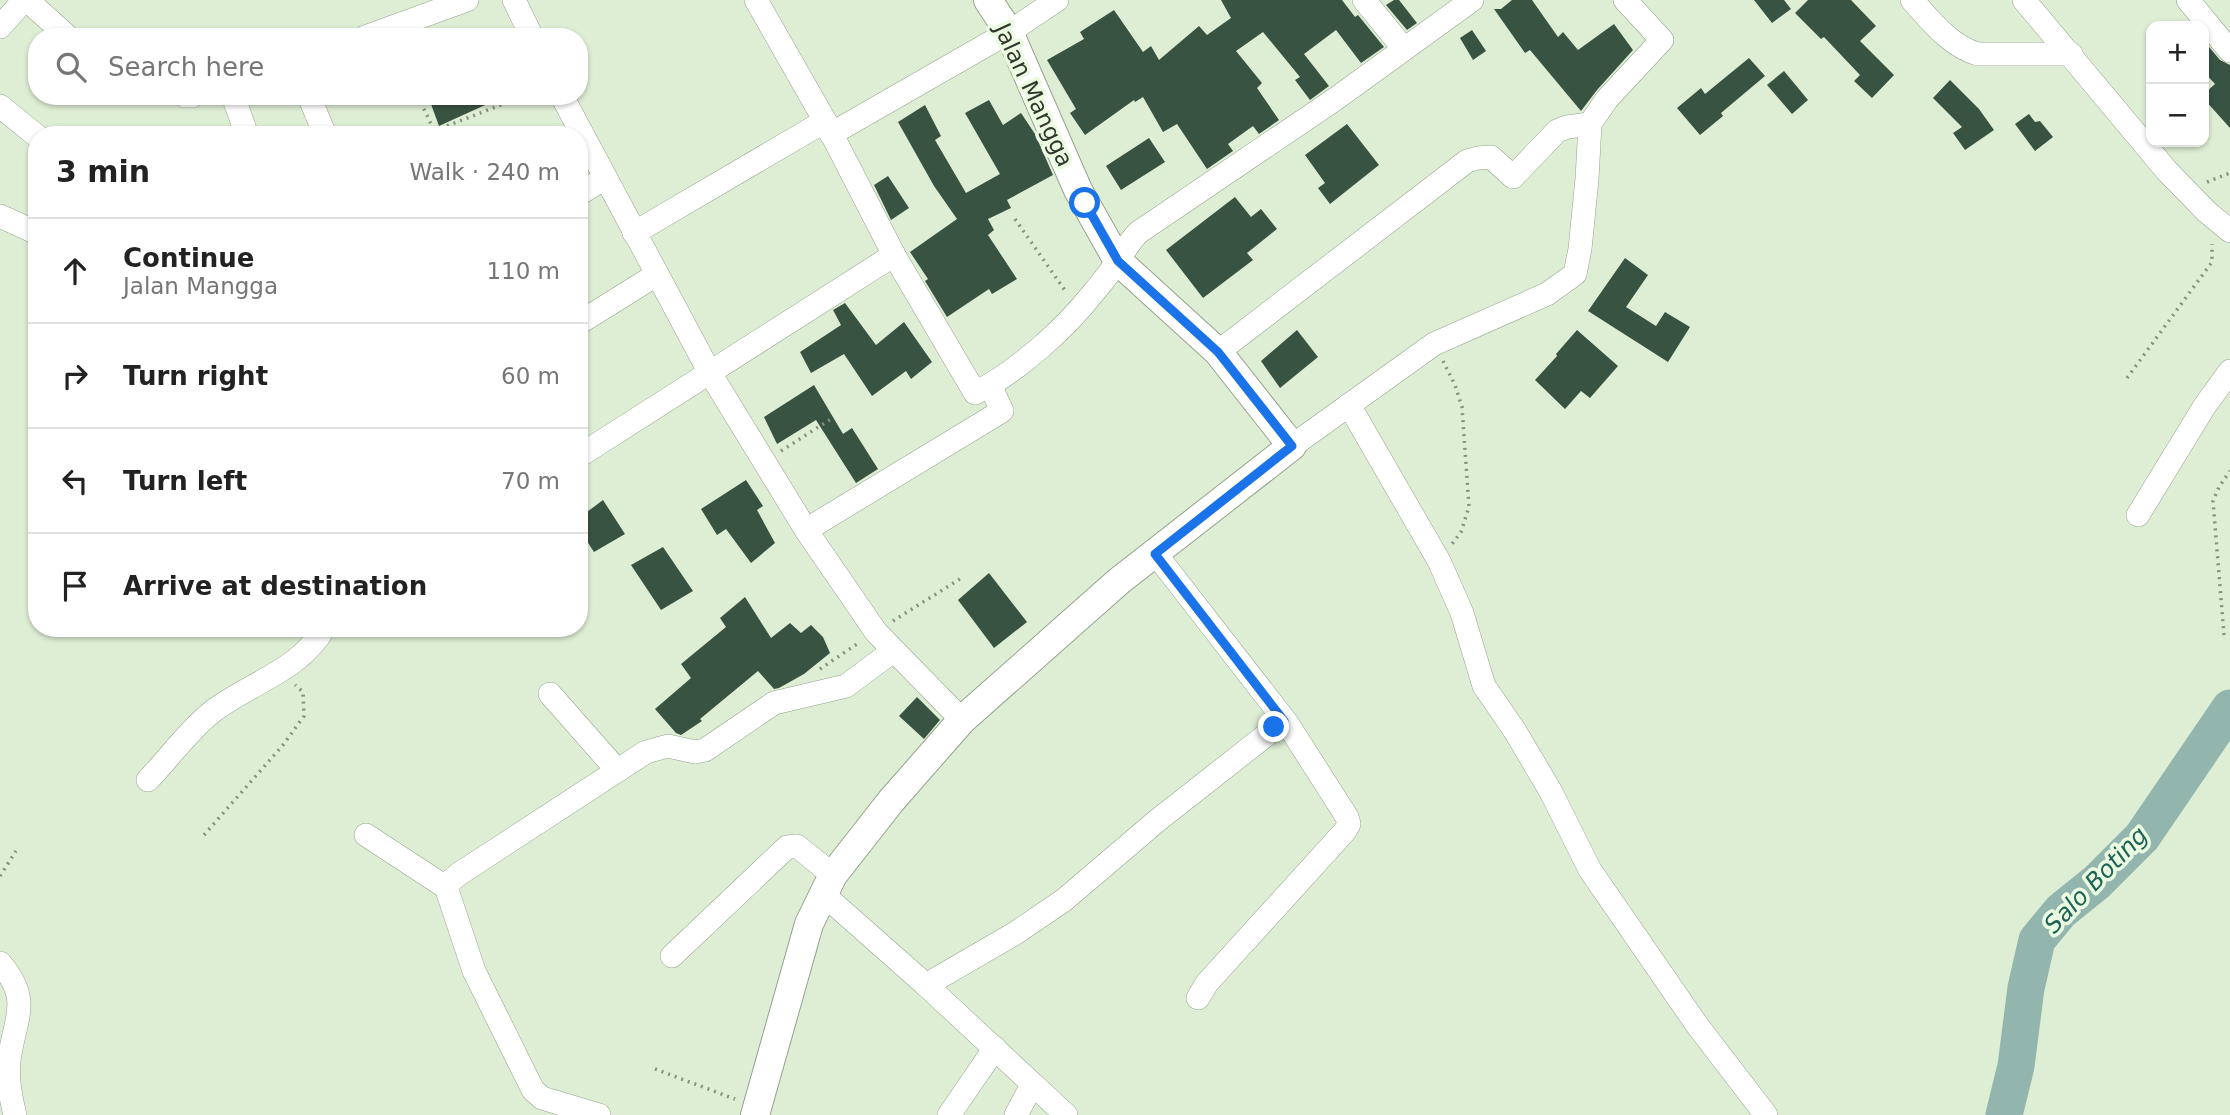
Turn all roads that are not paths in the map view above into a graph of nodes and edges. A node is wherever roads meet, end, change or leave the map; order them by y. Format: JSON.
{"nodes":[{"id":1,"x":26,"y":0,"type":"edge"},
{"id":2,"x":467,"y":0,"type":"edge"},
{"id":3,"x":757,"y":0,"type":"edge"},
{"id":4,"x":988,"y":0,"type":"edge"},
{"id":5,"x":1057,"y":0,"type":"edge"},
{"id":6,"x":1364,"y":0,"type":"edge"},
{"id":7,"x":1472,"y":0,"type":"edge"},
{"id":8,"x":1625,"y":0,"type":"edge"},
{"id":9,"x":1912,"y":0,"type":"edge"},
{"id":10,"x":2024,"y":0,"type":"edge"},
{"id":11,"x":2188,"y":0,"type":"edge"},
{"id":12,"x":518,"y":2,"type":"edge"},
{"id":13,"x":0,"y":25,"type":"edge"},
{"id":14,"x":58,"y":28,"type":"edge"},
{"id":15,"x":390,"y":28,"type":"edge"},
{"id":16,"x":528,"y":28,"type":"edge"},
{"id":17,"x":1009,"y":32,"type":"junction"},
{"id":18,"x":1404,"y":49,"type":"junction"},
{"id":19,"x":2230,"y":51,"type":"edge"},
{"id":20,"x":2071,"y":54,"type":"junction"},
{"id":21,"x":236,"y":105,"type":"edge"},
{"id":22,"x":313,"y":105,"type":"edge"},
{"id":23,"x":567,"y":105,"type":"edge"},
{"id":24,"x":0,"y":106,"type":"edge"},
{"id":25,"x":1590,"y":124,"type":"junction"},
{"id":26,"x":244,"y":126,"type":"edge"},
{"id":27,"x":321,"y":126,"type":"edge"},
{"id":28,"x":578,"y":126,"type":"edge"},
{"id":29,"x":828,"y":127,"type":"junction"},
{"id":30,"x":28,"y":129,"type":"edge"},
{"id":31,"x":588,"y":146,"type":"edge"},
{"id":32,"x":605,"y":178,"type":"junction"},
{"id":33,"x":588,"y":188,"type":"edge"},
{"id":34,"x":0,"y":216,"type":"edge"},
{"id":35,"x":2224,"y":220,"type":"edge"},
{"id":36,"x":28,"y":229,"type":"edge"},
{"id":37,"x":634,"y":233,"type":"junction"},
{"id":38,"x":894,"y":255,"type":"junction"},
{"id":39,"x":1118,"y":261,"type":"junction"},
{"id":40,"x":656,"y":275,"type":"junction"},
{"id":41,"x":588,"y":317,"type":"edge"},
{"id":42,"x":1218,"y":352,"type":"junction"},
{"id":43,"x":2230,"y":371,"type":"edge"},
{"id":44,"x":710,"y":373,"type":"junction"},
{"id":45,"x":990,"y":385,"type":"junction"},
{"id":46,"x":1349,"y":405,"type":"junction"},
{"id":47,"x":1292,"y":446,"type":"junction"},
{"id":48,"x":588,"y":450,"type":"edge"},
{"id":49,"x":2138,"y":515,"type":"dead end"},
{"id":50,"x":806,"y":530,"type":"junction"},
{"id":51,"x":1155,"y":554,"type":"junction"},
{"id":52,"x":318,"y":637,"type":"edge"},
{"id":53,"x":893,"y":651,"type":"junction"},
{"id":54,"x":550,"y":694,"type":"dead end"},
{"id":55,"x":962,"y":720,"type":"junction"},
{"id":56,"x":1284,"y":721,"type":"junction"},
{"id":57,"x":617,"y":770,"type":"junction"},
{"id":58,"x":148,"y":780,"type":"dead end"},
{"id":59,"x":366,"y":835,"type":"dead end"},
{"id":60,"x":828,"y":884,"type":"junction"},
{"id":61,"x":447,"y":888,"type":"junction"},
{"id":62,"x":672,"y":956,"type":"dead end"},
{"id":63,"x":0,"y":962,"type":"edge"},
{"id":64,"x":926,"y":985,"type":"junction"},
{"id":65,"x":1198,"y":998,"type":"dead end"},
{"id":66,"x":995,"y":1048,"type":"junction"},
{"id":67,"x":1032,"y":1085,"type":"junction"},
{"id":68,"x":756,"y":1111,"type":"edge"},
{"id":69,"x":15,"y":1115,"type":"edge"},
{"id":70,"x":599,"y":1115,"type":"edge"},
{"id":71,"x":949,"y":1115,"type":"edge"},
{"id":72,"x":1016,"y":1115,"type":"edge"},
{"id":73,"x":1066,"y":1115,"type":"edge"},
{"id":74,"x":1766,"y":1115,"type":"edge"}],
"edges":[{"from":1,"to":13,"type":"street"},
{"from":1,"to":14,"type":"street"},
{"from":2,"to":15,"type":"street"},
{"from":3,"to":29,"type":"street"},
{"from":4,"to":17,"type":"street","name":"Jalan Mangga"},
{"from":5,"to":17,"type":"street"},
{"from":6,"to":18,"type":"street"},
{"from":7,"to":18,"type":"street"},
{"from":8,"to":25,"type":"street"},
{"from":9,"to":20,"type":"street"},
{"from":10,"to":20,"type":"street"},
{"from":11,"to":19,"type":"street"},
{"from":12,"to":16,"type":"street"},
{"from":17,"to":29,"type":"street"},
{"from":17,"to":39,"type":"street","name":"Jalan Mangga"},
{"from":18,"to":39,"type":"street"},
{"from":20,"to":35,"type":"street"},
{"from":21,"to":26,"type":"street"},
{"from":22,"to":27,"type":"street"},
{"from":23,"to":28,"type":"street"},
{"from":24,"to":30,"type":"street"},
{"from":25,"to":42,"type":"street"},
{"from":25,"to":46,"type":"street"},
{"from":29,"to":37,"type":"street"},
{"from":29,"to":38,"type":"street"},
{"from":31,"to":32,"type":"street"},
{"from":32,"to":33,"type":"street"},
{"from":32,"to":37,"type":"street"},
{"from":34,"to":36,"type":"street"},
{"from":37,"to":40,"type":"street"},
{"from":38,"to":44,"type":"street"},
{"from":38,"to":45,"type":"street"},
{"from":39,"to":42,"type":"street","name":"Jalan Mangga"},
{"from":39,"to":45,"type":"street"},
{"from":40,"to":41,"type":"street"},
{"from":40,"to":44,"type":"street"},
{"from":42,"to":47,"type":"street","name":"Jalan Mangga"},
{"from":43,"to":49,"type":"street"},
{"from":44,"to":48,"type":"street"},
{"from":44,"to":50,"type":"street"},
{"from":45,"to":50,"type":"street"},
{"from":46,"to":47,"type":"street"},
{"from":46,"to":74,"type":"street"},
{"from":47,"to":51,"type":"street"},
{"from":50,"to":53,"type":"street"},
{"from":51,"to":55,"type":"street"},
{"from":51,"to":56,"type":"street"},
{"from":52,"to":58,"type":"street"},
{"from":53,"to":55,"type":"street"},
{"from":53,"to":57,"type":"street"},
{"from":54,"to":57,"type":"street"},
{"from":55,"to":60,"type":"street"},
{"from":56,"to":64,"type":"street"},
{"from":56,"to":65,"type":"street"},
{"from":57,"to":61,"type":"street"},
{"from":59,"to":61,"type":"street"},
{"from":60,"to":62,"type":"street"},
{"from":60,"to":64,"type":"street"},
{"from":60,"to":68,"type":"street"},
{"from":61,"to":70,"type":"street"},
{"from":63,"to":69,"type":"street"},
{"from":64,"to":66,"type":"street"},
{"from":66,"to":67,"type":"street"},
{"from":66,"to":71,"type":"street"},
{"from":67,"to":72,"type":"street"},
{"from":67,"to":73,"type":"street"}]}
